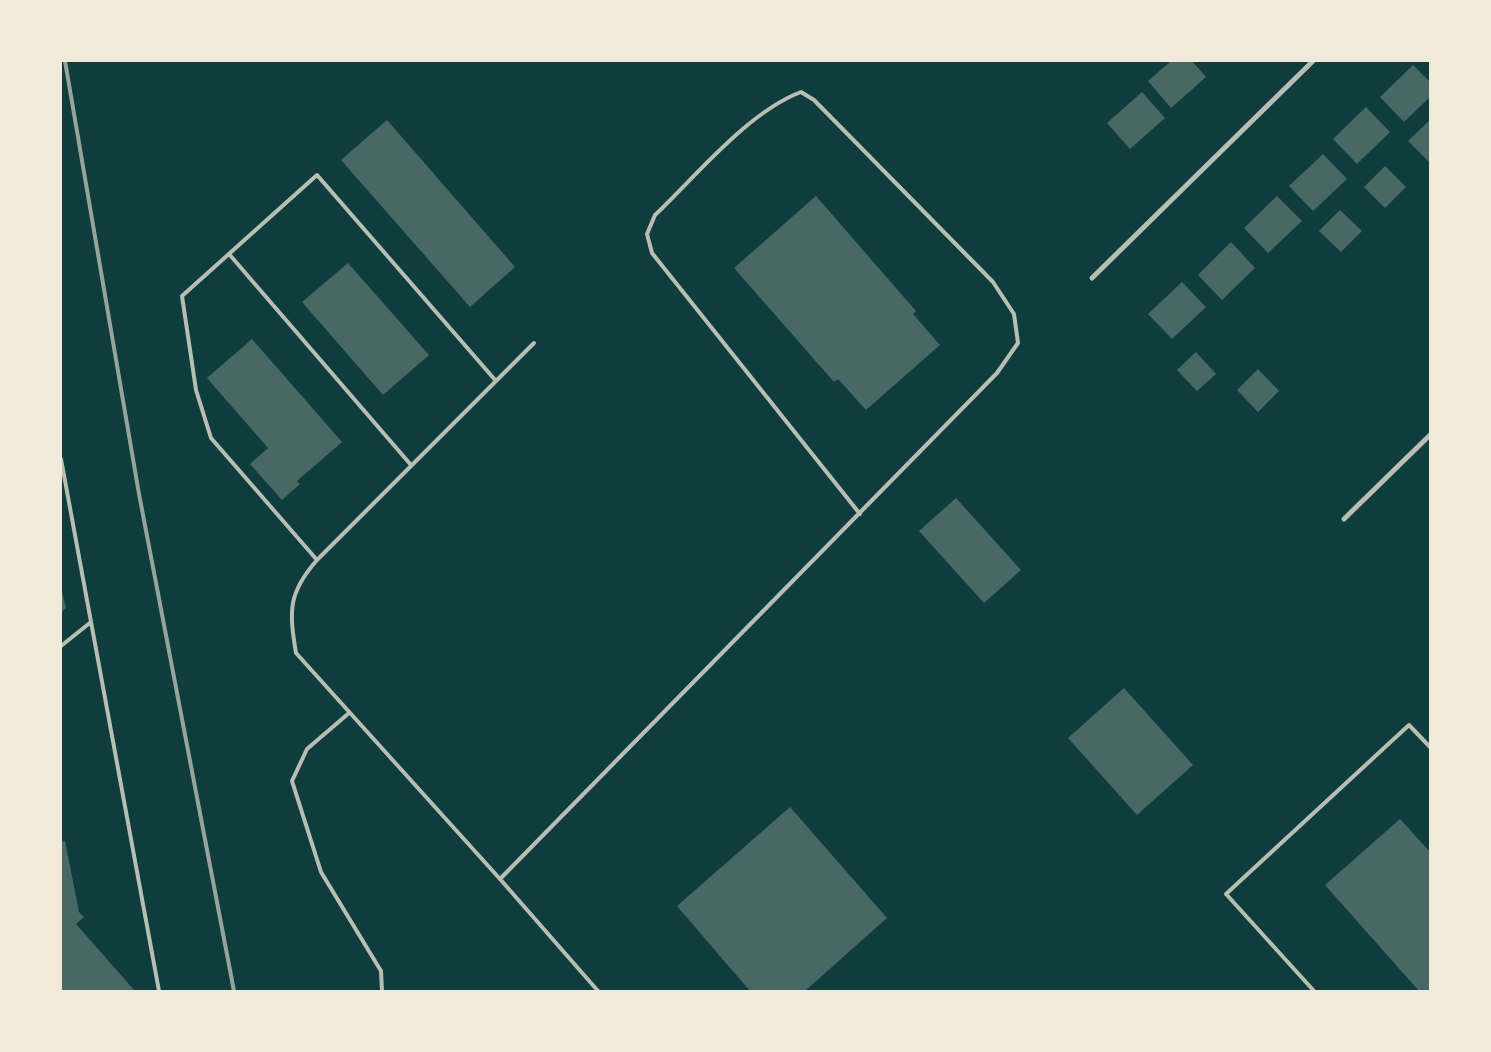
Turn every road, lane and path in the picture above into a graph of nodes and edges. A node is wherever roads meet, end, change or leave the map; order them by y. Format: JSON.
{"nodes":[{"id":1,"x":1313,"y":61,"type":"edge"},
{"id":2,"x":229,"y":254,"type":"junction"},
{"id":3,"x":1092,"y":278,"type":"dead end"},
{"id":4,"x":534,"y":343,"type":"dead end"},
{"id":5,"x":496,"y":381,"type":"junction"},
{"id":6,"x":1430,"y":435,"type":"edge"},
{"id":7,"x":61,"y":459,"type":"edge"},
{"id":8,"x":411,"y":465,"type":"junction"},
{"id":9,"x":860,"y":514,"type":"junction"},
{"id":10,"x":1344,"y":519,"type":"dead end"},
{"id":11,"x":318,"y":560,"type":"junction"},
{"id":12,"x":91,"y":622,"type":"junction"},
{"id":13,"x":61,"y":646,"type":"edge"},
{"id":14,"x":349,"y":713,"type":"junction"},
{"id":15,"x":1430,"y":747,"type":"edge"},
{"id":16,"x":500,"y":879,"type":"junction"},
{"id":17,"x":159,"y":991,"type":"edge"},
{"id":18,"x":382,"y":991,"type":"edge"},
{"id":19,"x":598,"y":991,"type":"edge"},
{"id":20,"x":1314,"y":991,"type":"edge"}],
"edges":[{"from":1,"to":3,"type":"street"},
{"from":2,"to":5,"type":"lane"},
{"from":2,"to":8,"type":"lane"},
{"from":2,"to":11,"type":"lane"},
{"from":4,"to":5,"type":"lane"},
{"from":5,"to":8,"type":"lane"},
{"from":6,"to":10,"type":"street"},
{"from":7,"to":12,"type":"lane"},
{"from":8,"to":11,"type":"lane"},
{"from":9,"to":9,"type":"lane"},
{"from":9,"to":16,"type":"lane"},
{"from":11,"to":14,"type":"lane"},
{"from":12,"to":13,"type":"lane"},
{"from":12,"to":17,"type":"lane"},
{"from":14,"to":16,"type":"lane"},
{"from":14,"to":18,"type":"lane"},
{"from":15,"to":20,"type":"lane"},
{"from":16,"to":19,"type":"lane"}]}
